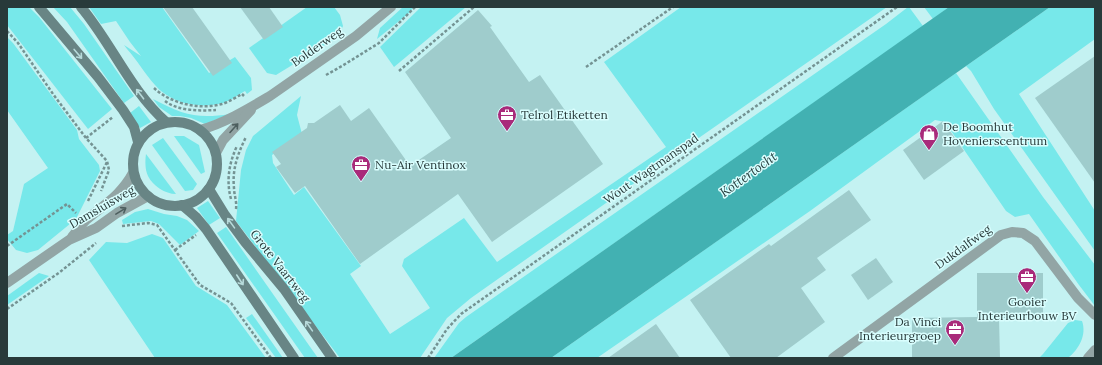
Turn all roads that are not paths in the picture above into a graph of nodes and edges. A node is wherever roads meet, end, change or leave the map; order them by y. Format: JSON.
{"nodes":[{"id":1,"x":39,"y":7,"type":"edge"},
{"id":2,"x":81,"y":7,"type":"edge"},
{"id":3,"x":391,"y":7,"type":"edge"},
{"id":4,"x":255,"y":105,"type":"junction"},
{"id":5,"x":166,"y":122,"type":"junction"},
{"id":6,"x":200,"y":130,"type":"junction"},
{"id":7,"x":138,"y":142,"type":"junction"},
{"id":8,"x":216,"y":153,"type":"junction"},
{"id":9,"x":133,"y":173,"type":"junction"},
{"id":10,"x":209,"y":189,"type":"junction"},
{"id":11,"x":148,"y":196,"type":"junction"},
{"id":12,"x":182,"y":205,"type":"junction"},
{"id":13,"x":69,"y":240,"type":"junction"},
{"id":14,"x":7,"y":283,"type":"edge"},
{"id":15,"x":1095,"y":315,"type":"edge"},
{"id":16,"x":1095,"y":350,"type":"edge"},
{"id":17,"x":294,"y":358,"type":"edge"},
{"id":18,"x":332,"y":358,"type":"edge"},
{"id":19,"x":833,"y":358,"type":"edge"},
{"id":20,"x":1088,"y":358,"type":"edge"}],
"edges":[{"from":1,"to":7,"type":"main road","one_way":true},
{"from":5,"to":2,"type":"main road","one_way":true},
{"from":3,"to":4,"type":"street","name":"Bolderweg"},
{"from":4,"to":6,"type":"street","name":"Bolderweg"},
{"from":8,"to":4,"type":"street","name":"Bolderweg","one_way":true},
{"from":5,"to":6,"type":"main road"},
{"from":5,"to":7,"type":"main road"},
{"from":6,"to":8,"type":"main road"},
{"from":7,"to":9,"type":"main road"},
{"from":8,"to":10,"type":"main road"},
{"from":9,"to":11,"type":"main road"},
{"from":9,"to":13,"type":"street","name":"Damsluisweg"},
{"from":10,"to":12,"type":"main road"},
{"from":18,"to":10,"type":"main road","name":"Grote Vaartweg","one_way":true},
{"from":11,"to":12,"type":"main road"},
{"from":13,"to":11,"type":"street","name":"Damsluisweg","one_way":true},
{"from":12,"to":17,"type":"main road","one_way":true},
{"from":13,"to":14,"type":"street","name":"Damsluisweg"},
{"from":15,"to":19,"type":"street","name":"Dukdalfweg"},
{"from":16,"to":20,"type":"street"}]}
